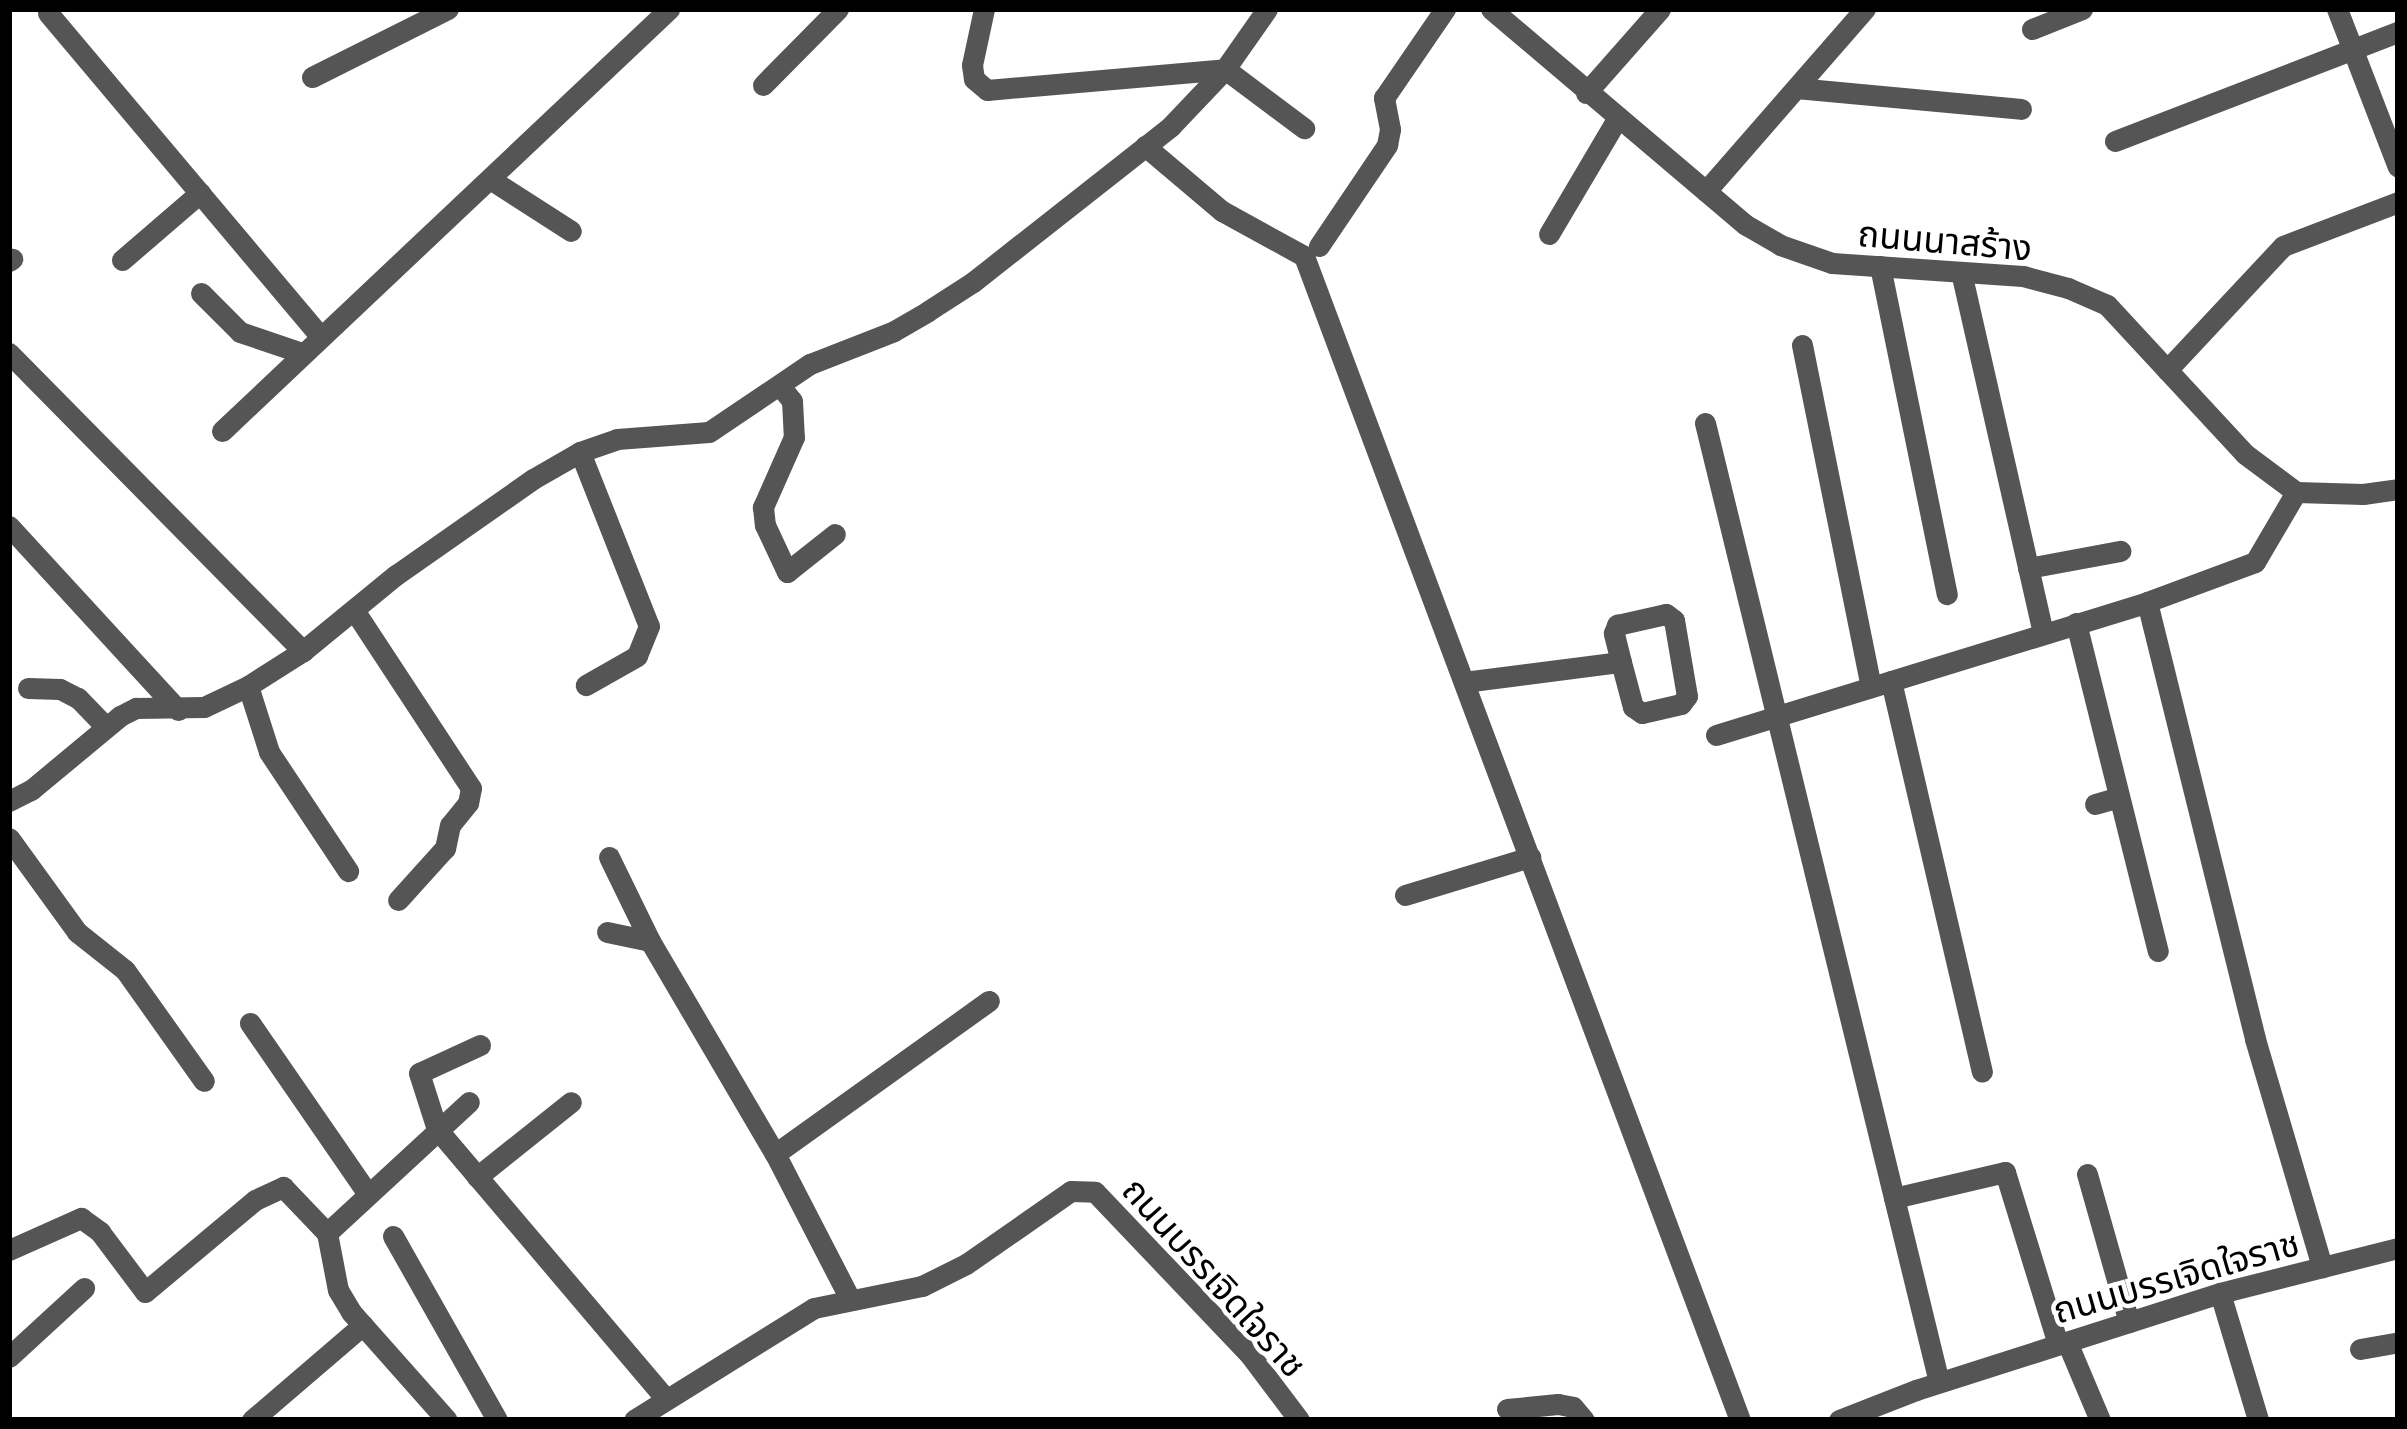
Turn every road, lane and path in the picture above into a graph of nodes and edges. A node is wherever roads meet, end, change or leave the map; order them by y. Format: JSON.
{"nodes":[{"id":1,"x":448,"y":9,"type":"edge"},
{"id":2,"x":669,"y":9,"type":"edge"},
{"id":3,"x":838,"y":9,"type":"edge"},
{"id":4,"x":984,"y":9,"type":"edge"},
{"id":5,"x":1267,"y":9,"type":"edge"},
{"id":6,"x":1445,"y":9,"type":"edge"},
{"id":7,"x":1491,"y":9,"type":"edge"},
{"id":8,"x":1660,"y":9,"type":"edge"},
{"id":9,"x":1865,"y":9,"type":"edge"},
{"id":10,"x":2082,"y":9,"type":"edge"},
{"id":11,"x":2337,"y":9,"type":"edge"},
{"id":12,"x":48,"y":13,"type":"dead end"},
{"id":13,"x":2032,"y":29,"type":"dead end"},
{"id":14,"x":2398,"y":32,"type":"edge"},
{"id":15,"x":2352,"y":49,"type":"junction"},
{"id":16,"x":1225,"y":69,"type":"junction"},
{"id":17,"x":312,"y":76,"type":"dead end"},
{"id":18,"x":763,"y":85,"type":"dead end"},
{"id":19,"x":1796,"y":88,"type":"junction"},
{"id":20,"x":1586,"y":93,"type":"junction"},
{"id":21,"x":2021,"y":109,"type":"dead end"},
{"id":22,"x":1617,"y":119,"type":"junction"},
{"id":23,"x":1304,"y":128,"type":"dead end"},
{"id":24,"x":2116,"y":141,"type":"dead end"},
{"id":25,"x":1145,"y":146,"type":"junction"},
{"id":26,"x":2398,"y":167,"type":"edge"},
{"id":27,"x":490,"y":178,"type":"junction"},
{"id":28,"x":1706,"y":191,"type":"junction"},
{"id":29,"x":200,"y":193,"type":"junction"},
{"id":30,"x":2398,"y":202,"type":"edge"},
{"id":31,"x":571,"y":231,"type":"dead end"},
{"id":32,"x":1550,"y":234,"type":"dead end"},
{"id":33,"x":1319,"y":246,"type":"dead end"},
{"id":34,"x":122,"y":260,"type":"dead end"},
{"id":35,"x":1880,"y":266,"type":"junction"},
{"id":36,"x":1960,"y":272,"type":"junction"},
{"id":37,"x":201,"y":293,"type":"dead end"},
{"id":38,"x":320,"y":336,"type":"junction"},
{"id":39,"x":1802,"y":344,"type":"dead end"},
{"id":40,"x":9,"y":352,"type":"edge"},
{"id":41,"x":302,"y":353,"type":"junction"},
{"id":42,"x":2167,"y":370,"type":"junction"},
{"id":43,"x":780,"y":386,"type":"junction"},
{"id":44,"x":1705,"y":424,"type":"dead end"},
{"id":45,"x":222,"y":431,"type":"dead end"},
{"id":46,"x":580,"y":452,"type":"junction"},
{"id":47,"x":2398,"y":488,"type":"edge"},
{"id":48,"x":2296,"y":492,"type":"junction"},
{"id":49,"x":9,"y":526,"type":"edge"},
{"id":50,"x":835,"y":535,"type":"dead end"},
{"id":51,"x":2120,"y":551,"type":"dead end"},
{"id":52,"x":2028,"y":568,"type":"junction"},
{"id":53,"x":1947,"y":594,"type":"dead end"},
{"id":54,"x":2147,"y":602,"type":"junction"},
{"id":55,"x":354,"y":610,"type":"junction"},
{"id":56,"x":2075,"y":623,"type":"junction"},
{"id":57,"x":2043,"y":633,"type":"junction"},
{"id":58,"x":303,"y":651,"type":"junction"},
{"id":59,"x":1621,"y":662,"type":"junction"},
{"id":60,"x":1464,"y":682,"type":"junction"},
{"id":61,"x":1881,"y":684,"type":"junction"},
{"id":62,"x":586,"y":685,"type":"dead end"},
{"id":63,"x":248,"y":686,"type":"junction"},
{"id":64,"x":28,"y":688,"type":"dead end"},
{"id":65,"x":178,"y":710,"type":"junction"},
{"id":66,"x":1777,"y":716,"type":"junction"},
{"id":67,"x":106,"y":728,"type":"junction"},
{"id":68,"x":1716,"y":735,"type":"dead end"},
{"id":69,"x":2120,"y":797,"type":"junction"},
{"id":70,"x":9,"y":801,"type":"edge"},
{"id":71,"x":2096,"y":804,"type":"dead end"},
{"id":72,"x":9,"y":838,"type":"edge"},
{"id":73,"x":609,"y":857,"type":"dead end"},
{"id":74,"x":1529,"y":857,"type":"junction"},
{"id":75,"x":348,"y":871,"type":"dead end"},
{"id":76,"x":1405,"y":895,"type":"dead end"},
{"id":77,"x":398,"y":900,"type":"dead end"},
{"id":78,"x":607,"y":932,"type":"dead end"},
{"id":79,"x":650,"y":940,"type":"junction"},
{"id":80,"x":2158,"y":951,"type":"dead end"},
{"id":81,"x":989,"y":1001,"type":"dead end"},
{"id":82,"x":250,"y":1023,"type":"dead end"},
{"id":83,"x":480,"y":1045,"type":"dead end"},
{"id":84,"x":1982,"y":1072,"type":"dead end"},
{"id":85,"x":204,"y":1081,"type":"dead end"},
{"id":86,"x":469,"y":1102,"type":"dead end"},
{"id":87,"x":571,"y":1102,"type":"dead end"},
{"id":88,"x":437,"y":1129,"type":"junction"},
{"id":89,"x":775,"y":1154,"type":"junction"},
{"id":90,"x":2086,"y":1174,"type":"dead end"},
{"id":91,"x":477,"y":1177,"type":"junction"},
{"id":92,"x":368,"y":1194,"type":"junction"},
{"id":93,"x":1894,"y":1198,"type":"junction"},
{"id":94,"x":327,"y":1233,"type":"junction"},
{"id":95,"x":393,"y":1236,"type":"dead end"},
{"id":96,"x":2398,"y":1248,"type":"edge"},
{"id":97,"x":9,"y":1250,"type":"edge"},
{"id":98,"x":2322,"y":1267,"type":"junction"},
{"id":99,"x":84,"y":1288,"type":"dead end"},
{"id":100,"x":2220,"y":1293,"type":"junction"},
{"id":101,"x":850,"y":1299,"type":"junction"},
{"id":102,"x":2129,"y":1322,"type":"junction"},
{"id":103,"x":363,"y":1324,"type":"junction"},
{"id":104,"x":2398,"y":1342,"type":"edge"},
{"id":105,"x":2063,"y":1343,"type":"junction"},
{"id":106,"x":2360,"y":1349,"type":"dead end"},
{"id":107,"x":9,"y":1358,"type":"edge"},
{"id":108,"x":1939,"y":1382,"type":"junction"},
{"id":109,"x":666,"y":1399,"type":"junction"},
{"id":110,"x":1507,"y":1408,"type":"dead end"},
{"id":111,"x":1851,"y":1418,"type":"edge"},
{"id":112,"x":252,"y":1420,"type":"edge"},
{"id":113,"x":447,"y":1420,"type":"edge"},
{"id":114,"x":497,"y":1420,"type":"edge"},
{"id":115,"x":634,"y":1420,"type":"edge"},
{"id":116,"x":1299,"y":1420,"type":"edge"},
{"id":117,"x":1584,"y":1420,"type":"edge"},
{"id":118,"x":1740,"y":1420,"type":"edge"},
{"id":119,"x":2100,"y":1420,"type":"edge"},
{"id":120,"x":2258,"y":1420,"type":"edge"}],
"edges":[{"from":1,"to":17,"type":"street"},
{"from":2,"to":27,"type":"street"},
{"from":3,"to":18,"type":"street"},
{"from":4,"to":16,"type":"street"},
{"from":5,"to":16,"type":"street"},
{"from":6,"to":33,"type":"street"},
{"from":7,"to":20,"type":"street","name":"ถนนนาสร้าง"},
{"from":8,"to":20,"type":"street"},
{"from":9,"to":19,"type":"street"},
{"from":10,"to":13,"type":"street"},
{"from":11,"to":15,"type":"street"},
{"from":12,"to":29,"type":"street"},
{"from":14,"to":15,"type":"street"},
{"from":15,"to":24,"type":"street"},
{"from":15,"to":26,"type":"street"},
{"from":16,"to":23,"type":"street"},
{"from":16,"to":25,"type":"street"},
{"from":19,"to":21,"type":"street"},
{"from":19,"to":28,"type":"street"},
{"from":20,"to":22,"type":"street","name":"ถนนนาสร้าง"},
{"from":22,"to":28,"type":"street","name":"ถนนนาสร้าง"},
{"from":22,"to":32,"type":"street"},
{"from":25,"to":43,"type":"street"},
{"from":25,"to":60,"type":"street"},
{"from":27,"to":31,"type":"street"},
{"from":27,"to":38,"type":"street"},
{"from":28,"to":35,"type":"street","name":"ถนนนาสร้าง"},
{"from":29,"to":34,"type":"street"},
{"from":29,"to":38,"type":"street"},
{"from":30,"to":42,"type":"street"},
{"from":35,"to":36,"type":"street","name":"ถนนนาสร้าง"},
{"from":35,"to":53,"type":"street"},
{"from":36,"to":42,"type":"street","name":"ถนนนาสร้าง"},
{"from":36,"to":52,"type":"street"},
{"from":37,"to":41,"type":"street"},
{"from":38,"to":41,"type":"street"},
{"from":39,"to":61,"type":"street"},
{"from":40,"to":58,"type":"street"},
{"from":41,"to":45,"type":"street"},
{"from":42,"to":48,"type":"street","name":"ถนนนาสร้าง"},
{"from":43,"to":46,"type":"street"},
{"from":43,"to":50,"type":"street"},
{"from":44,"to":66,"type":"street"},
{"from":46,"to":55,"type":"street"},
{"from":46,"to":62,"type":"street"},
{"from":47,"to":48,"type":"street"},
{"from":48,"to":54,"type":"street"},
{"from":49,"to":65,"type":"street"},
{"from":51,"to":52,"type":"street"},
{"from":52,"to":57,"type":"street"},
{"from":54,"to":56,"type":"street"},
{"from":54,"to":98,"type":"street"},
{"from":55,"to":58,"type":"street"},
{"from":55,"to":77,"type":"street"},
{"from":56,"to":57,"type":"street"},
{"from":56,"to":69,"type":"street"},
{"from":57,"to":61,"type":"street"},
{"from":58,"to":63,"type":"street"},
{"from":59,"to":59,"type":"street"},
{"from":59,"to":60,"type":"street"},
{"from":60,"to":74,"type":"street"},
{"from":61,"to":66,"type":"street"},
{"from":61,"to":84,"type":"street"},
{"from":63,"to":65,"type":"street"},
{"from":63,"to":75,"type":"street"},
{"from":64,"to":67,"type":"street"},
{"from":65,"to":67,"type":"street"},
{"from":66,"to":68,"type":"street"},
{"from":66,"to":93,"type":"street"},
{"from":67,"to":70,"type":"street"},
{"from":69,"to":71,"type":"street"},
{"from":69,"to":80,"type":"street"},
{"from":72,"to":85,"type":"street"},
{"from":73,"to":79,"type":"street"},
{"from":74,"to":76,"type":"street"},
{"from":74,"to":118,"type":"street"},
{"from":78,"to":79,"type":"street"},
{"from":79,"to":89,"type":"street"},
{"from":81,"to":89,"type":"street"},
{"from":82,"to":92,"type":"street"},
{"from":83,"to":88,"type":"street"},
{"from":86,"to":88,"type":"street"},
{"from":87,"to":91,"type":"street"},
{"from":88,"to":91,"type":"street"},
{"from":88,"to":92,"type":"street"},
{"from":89,"to":101,"type":"street"},
{"from":90,"to":102,"type":"street"},
{"from":91,"to":109,"type":"street"},
{"from":92,"to":94,"type":"street"},
{"from":93,"to":105,"type":"street"},
{"from":93,"to":108,"type":"street"},
{"from":94,"to":97,"type":"street"},
{"from":94,"to":103,"type":"street"},
{"from":95,"to":114,"type":"street"},
{"from":96,"to":98,"type":"street","name":"ถนนบรรเจิดใจราช"},
{"from":98,"to":100,"type":"street","name":"ถนนบรรเจิดใจราช"},
{"from":99,"to":107,"type":"street"},
{"from":100,"to":102,"type":"street","name":"ถนนบรรเจิดใจราช"},
{"from":100,"to":120,"type":"street"},
{"from":101,"to":109,"type":"street","name":"ถนนบรรเจิดใจราช"},
{"from":101,"to":116,"type":"street","name":"ถนนบรรเจิดใจราช"},
{"from":102,"to":105,"type":"street","name":"ถนนบรรเจิดใจราช"},
{"from":103,"to":112,"type":"street"},
{"from":103,"to":113,"type":"street"},
{"from":104,"to":106,"type":"street"},
{"from":105,"to":108,"type":"street","name":"ถนนบรรเจิดใจราช"},
{"from":105,"to":119,"type":"street"},
{"from":108,"to":111,"type":"street","name":"ถนนบรรเจิดใจราช"},
{"from":109,"to":115,"type":"street","name":"ถนนบรรเจิดใจราช"},
{"from":110,"to":117,"type":"street"}]}
